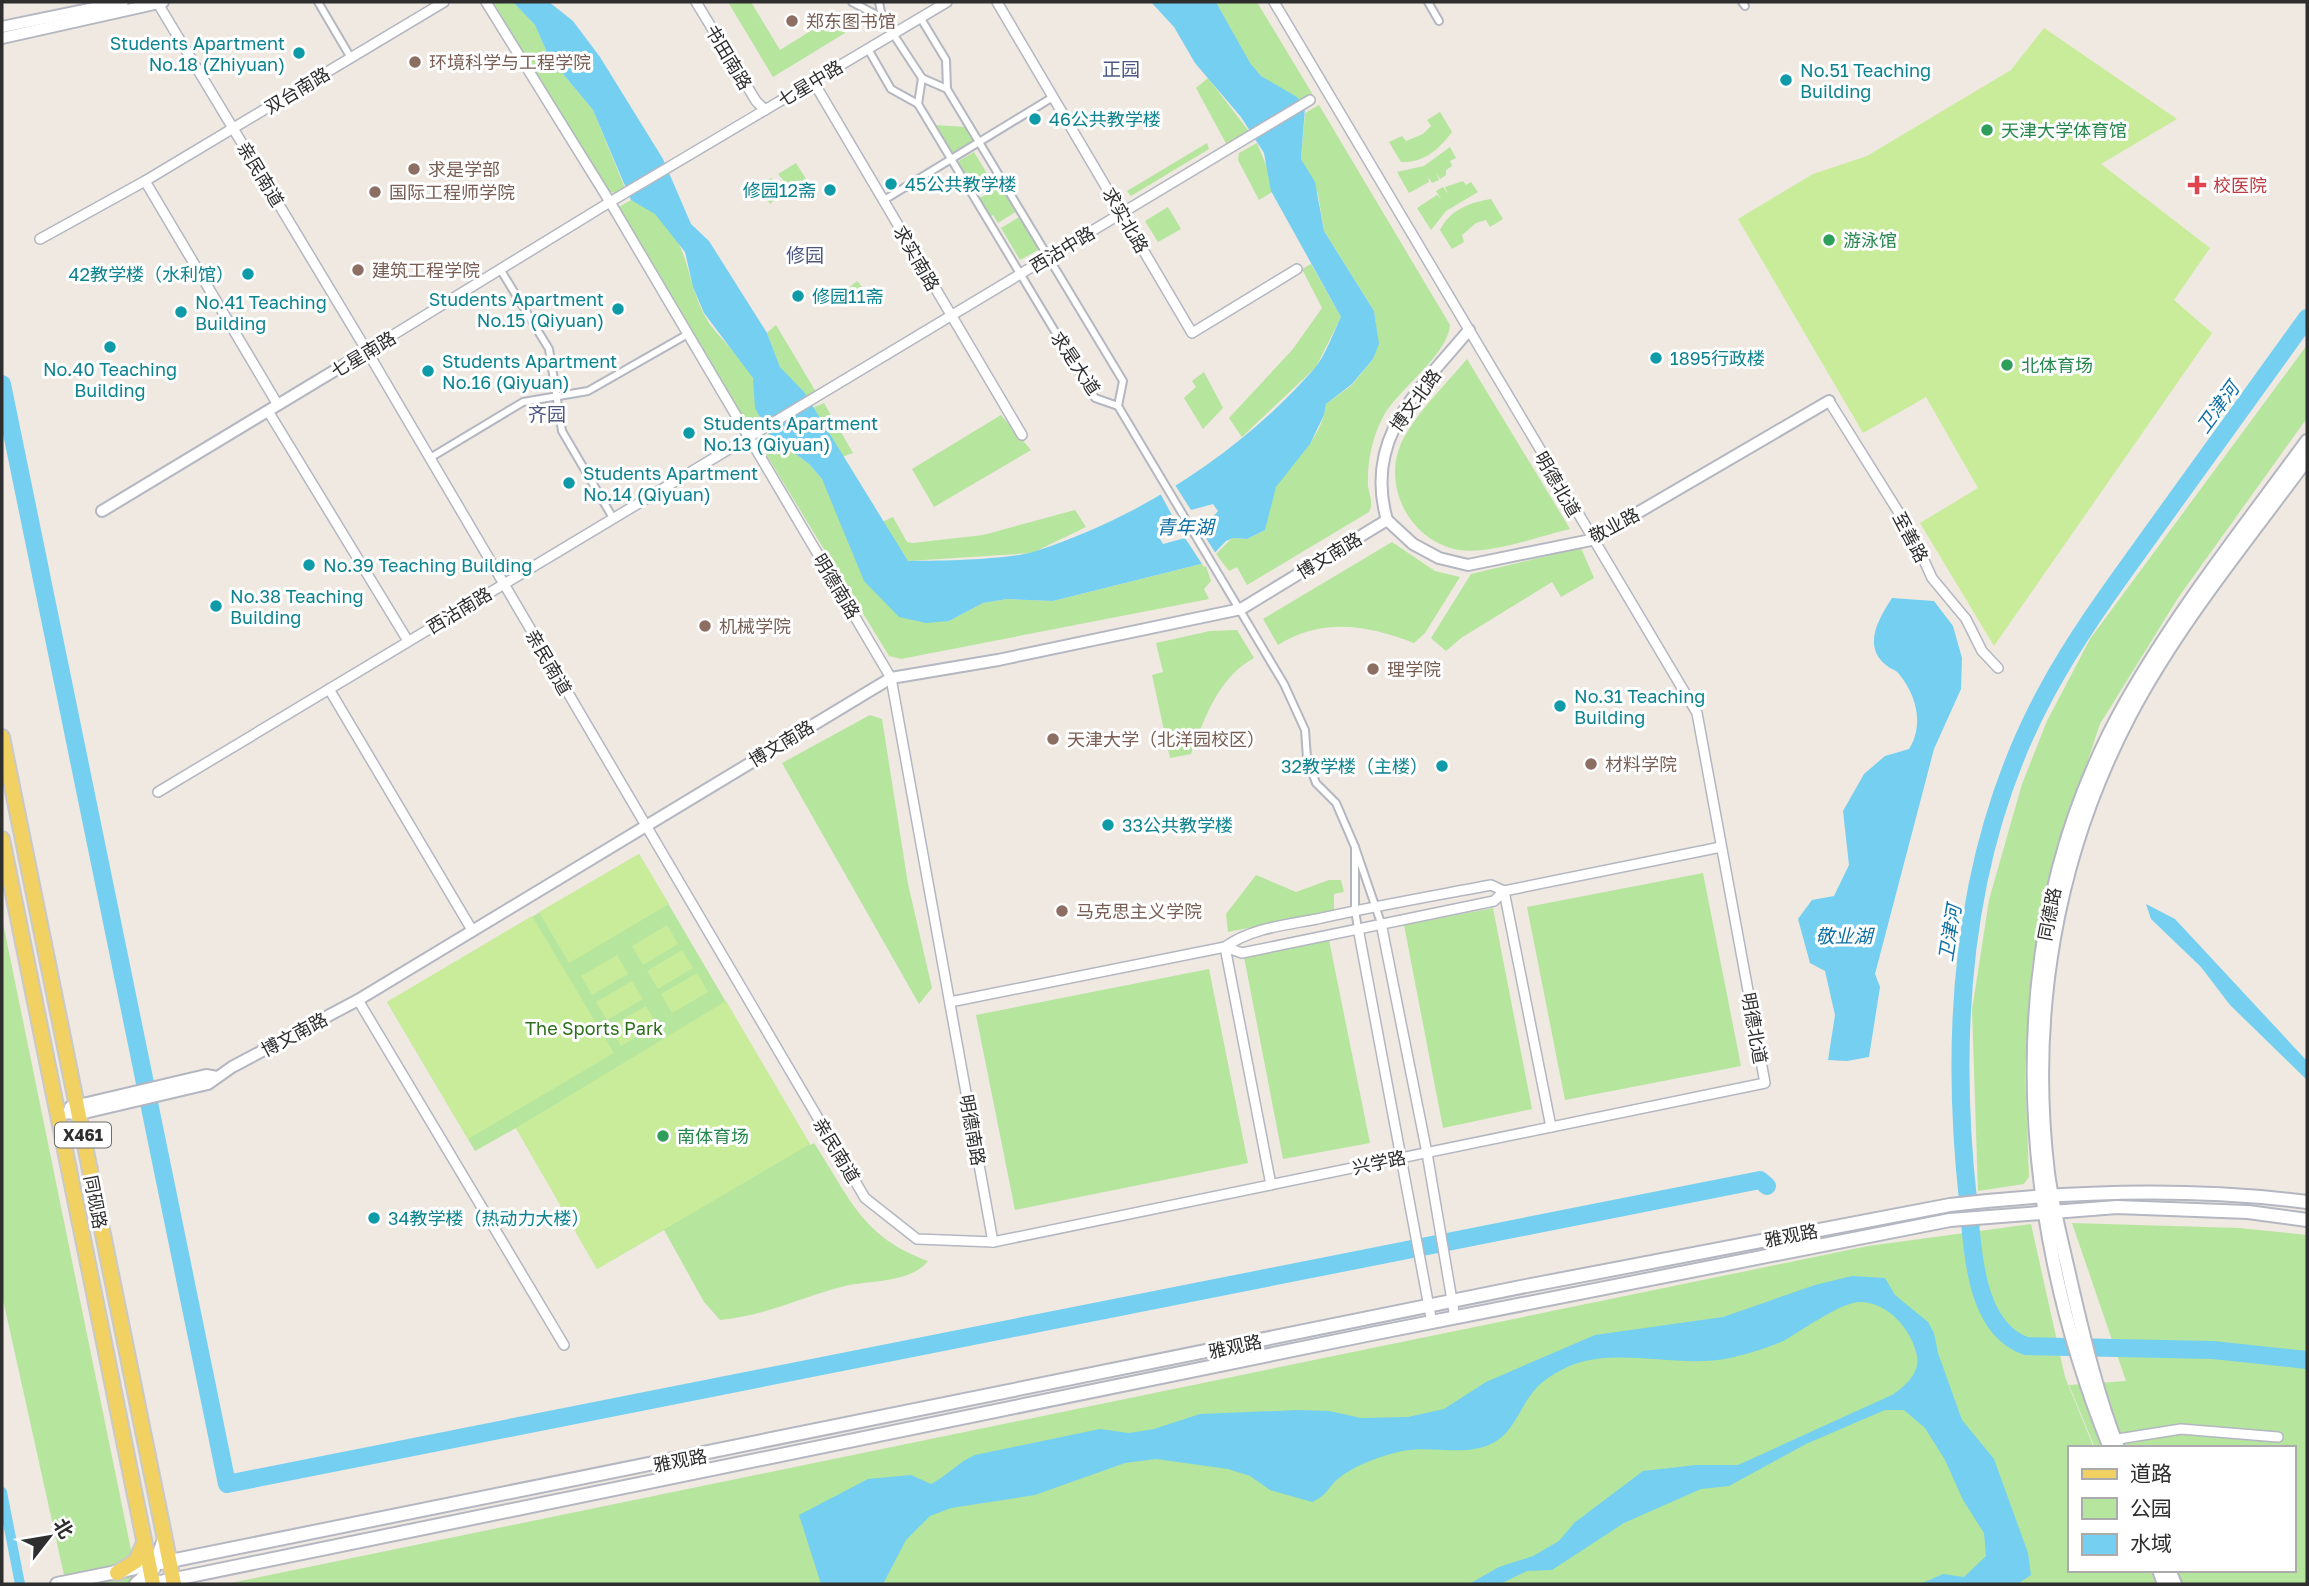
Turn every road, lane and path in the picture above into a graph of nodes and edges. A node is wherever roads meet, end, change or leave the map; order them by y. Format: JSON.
{"nodes":[{"id":1,"x":123,"y":2,"type":"edge"},
{"id":2,"x":318,"y":2,"type":"edge"},
{"id":3,"x":444,"y":2,"type":"edge"},
{"id":4,"x":486,"y":2,"type":"edge"},
{"id":5,"x":696,"y":2,"type":"edge"},
{"id":6,"x":852,"y":2,"type":"edge"},
{"id":7,"x":879,"y":2,"type":"edge"},
{"id":8,"x":947,"y":2,"type":"edge"},
{"id":9,"x":997,"y":2,"type":"edge"},
{"id":10,"x":1274,"y":2,"type":"edge"},
{"id":11,"x":1428,"y":2,"type":"edge"},
{"id":12,"x":159,"y":3,"type":"edge"},
{"id":13,"x":920,"y":18,"type":"junction"},
{"id":14,"x":884,"y":19,"type":"junction"},
{"id":15,"x":1440,"y":21,"type":"dead end"},
{"id":16,"x":2,"y":27,"type":"edge"},
{"id":17,"x":893,"y":34,"type":"junction"},
{"id":18,"x":2,"y":38,"type":"edge"},
{"id":19,"x":868,"y":49,"type":"junction"},
{"id":20,"x":351,"y":58,"type":"junction"},
{"id":21,"x":922,"y":78,"type":"junction"},
{"id":22,"x":813,"y":81,"type":"junction"},
{"id":23,"x":947,"y":89,"type":"junction"},
{"id":24,"x":1053,"y":97,"type":"junction"},
{"id":25,"x":1310,"y":100,"type":"dead end"},
{"id":26,"x":918,"y":104,"type":"junction"},
{"id":27,"x":765,"y":110,"type":"junction"},
{"id":28,"x":234,"y":128,"type":"junction"},
{"id":29,"x":979,"y":142,"type":"junction"},
{"id":30,"x":951,"y":160,"type":"junction"},
{"id":31,"x":145,"y":181,"type":"junction"},
{"id":32,"x":622,"y":195,"type":"joint"},
{"id":33,"x":884,"y":201,"type":"junction"},
{"id":34,"x":610,"y":202,"type":"junction"},
{"id":35,"x":1122,"y":213,"type":"junction"},
{"id":36,"x":40,"y":239,"type":"dead end"},
{"id":37,"x":1048,"y":257,"type":"junction"},
{"id":38,"x":500,"y":269,"type":"junction"},
{"id":39,"x":1297,"y":269,"type":"dead end"},
{"id":40,"x":1021,"y":274,"type":"junction"},
{"id":41,"x":951,"y":316,"type":"junction"},
{"id":42,"x":1469,"y":330,"type":"junction"},
{"id":43,"x":688,"y":334,"type":"junction"},
{"id":44,"x":367,"y":351,"type":"junction"},
{"id":45,"x":556,"y":396,"type":"junction"},
{"id":46,"x":1829,"y":401,"type":"joint"},
{"id":47,"x":1118,"y":406,"type":"junction"},
{"id":48,"x":273,"y":408,"type":"junction"},
{"id":49,"x":762,"y":430,"type":"joint"},
{"id":50,"x":1023,"y":435,"type":"dead end"},
{"id":51,"x":749,"y":438,"type":"junction"},
{"id":52,"x":2307,"y":441,"type":"edge"},
{"id":53,"x":430,"y":458,"type":"junction"},
{"id":54,"x":2307,"y":459,"type":"edge"},
{"id":55,"x":102,"y":510,"type":"dead end"},
{"id":56,"x":613,"y":518,"type":"junction"},
{"id":57,"x":1387,"y":520,"type":"junction"},
{"id":58,"x":1591,"y":540,"type":"junction"},
{"id":59,"x":503,"y":584,"type":"junction"},
{"id":60,"x":1241,"y":609,"type":"junction"},
{"id":61,"x":408,"y":641,"type":"junction"},
{"id":62,"x":1997,"y":668,"type":"dead end"},
{"id":63,"x":891,"y":678,"type":"junction"},
{"id":64,"x":330,"y":689,"type":"junction"},
{"id":65,"x":2,"y":737,"type":"edge"},
{"id":66,"x":158,"y":792,"type":"dead end"},
{"id":67,"x":644,"y":825,"type":"junction"},
{"id":68,"x":2,"y":839,"type":"edge"},
{"id":69,"x":1721,"y":847,"type":"junction"},
{"id":70,"x":1355,"y":848,"type":"junction"},
{"id":71,"x":1504,"y":891,"type":"junction"},
{"id":72,"x":1376,"y":906,"type":"junction"},
{"id":73,"x":1355,"y":911,"type":"junction"},
{"id":74,"x":1381,"y":923,"type":"junction"},
{"id":75,"x":1358,"y":928,"type":"junction"},
{"id":76,"x":472,"y":930,"type":"junction"},
{"id":77,"x":1225,"y":947,"type":"junction"},
{"id":78,"x":358,"y":1000,"type":"junction"},
{"id":79,"x":950,"y":1002,"type":"junction"},
{"id":80,"x":1765,"y":1083,"type":"joint"},
{"id":81,"x":78,"y":1109,"type":"junction"},
{"id":82,"x":58,"y":1113,"type":"junction"},
{"id":83,"x":1551,"y":1127,"type":"junction"},
{"id":84,"x":1427,"y":1153,"type":"junction"},
{"id":85,"x":1400,"y":1158,"type":"junction"},
{"id":86,"x":1271,"y":1185,"type":"junction"},
{"id":87,"x":2046,"y":1195,"type":"junction"},
{"id":88,"x":2307,"y":1202,"type":"edge"},
{"id":89,"x":2049,"y":1211,"type":"junction"},
{"id":90,"x":2307,"y":1220,"type":"edge"},
{"id":91,"x":993,"y":1242,"type":"junction"},
{"id":92,"x":1452,"y":1301,"type":"junction"},
{"id":93,"x":1429,"y":1306,"type":"junction"},
{"id":94,"x":1455,"y":1318,"type":"junction"},
{"id":95,"x":1432,"y":1323,"type":"junction"},
{"id":96,"x":565,"y":1345,"type":"dead end"},
{"id":97,"x":2278,"y":1437,"type":"dead end"},
{"id":98,"x":2112,"y":1444,"type":"edge"},
{"id":99,"x":144,"y":1538,"type":"junction"},
{"id":100,"x":117,"y":1573,"type":"junction"},
{"id":101,"x":155,"y":1574,"type":"edge"},
{"id":102,"x":174,"y":1582,"type":"edge"},
{"id":103,"x":57,"y":1584,"type":"edge"},
{"id":104,"x":136,"y":1584,"type":"edge"}],
"edges":[{"from":1,"to":16,"type":"street"},
{"from":2,"to":20,"type":"street"},
{"from":3,"to":20,"type":"street","name":"双台南路"},
{"from":4,"to":34,"type":"street","name":"明德南路"},
{"from":5,"to":27,"type":"street","name":"书田南路"},
{"from":6,"to":14,"type":"street"},
{"from":7,"to":14,"type":"street"},
{"from":8,"to":13,"type":"street","name":"七星中路"},
{"from":9,"to":24,"type":"street","name":"求实北路"},
{"from":10,"to":42,"type":"street","name":"明德北道"},
{"from":11,"to":15,"type":"street"},
{"from":12,"to":18,"type":"street"},
{"from":12,"to":28,"type":"street","name":"亲民南道"},
{"from":13,"to":17,"type":"street","name":"七星中路"},
{"from":13,"to":23,"type":"street"},
{"from":14,"to":17,"type":"street"},
{"from":17,"to":19,"type":"street","name":"七星中路"},
{"from":17,"to":21,"type":"street"},
{"from":19,"to":22,"type":"street","name":"七星中路"},
{"from":19,"to":26,"type":"street"},
{"from":20,"to":28,"type":"street","name":"双台南路"},
{"from":21,"to":23,"type":"street"},
{"from":21,"to":26,"type":"street"},
{"from":22,"to":27,"type":"street","name":"七星中路"},
{"from":22,"to":33,"type":"street","name":"求实南路"},
{"from":23,"to":29,"type":"street","name":"求是大道"},
{"from":24,"to":29,"type":"street"},
{"from":24,"to":35,"type":"street","name":"求实北路"},
{"from":25,"to":35,"type":"street","name":"西沽中路"},
{"from":26,"to":30,"type":"street","name":"求是大道"},
{"from":27,"to":32,"type":"street","name":"七星中路"},
{"from":28,"to":31,"type":"street","name":"双台南路"},
{"from":28,"to":44,"type":"street","name":"亲民南道"},
{"from":29,"to":30,"type":"street"},
{"from":29,"to":37,"type":"street","name":"求是大道"},
{"from":30,"to":33,"type":"street"},
{"from":30,"to":40,"type":"street","name":"求是大道"},
{"from":31,"to":36,"type":"street","name":"双台南路"},
{"from":31,"to":48,"type":"street"},
{"from":32,"to":34,"type":"street","name":"七星南路"},
{"from":33,"to":41,"type":"street","name":"求实南路"},
{"from":34,"to":38,"type":"street","name":"七星南路"},
{"from":34,"to":43,"type":"street","name":"明德南路"},
{"from":35,"to":37,"type":"street","name":"西沽中路"},
{"from":35,"to":39,"type":"street","name":"求实北路"},
{"from":37,"to":40,"type":"street","name":"西沽中路"},
{"from":37,"to":47,"type":"street","name":"求是大道"},
{"from":38,"to":44,"type":"street","name":"七星南路"},
{"from":38,"to":45,"type":"street"},
{"from":40,"to":41,"type":"street","name":"西沽中路"},
{"from":40,"to":47,"type":"street","name":"求是大道"},
{"from":41,"to":49,"type":"street","name":"西沽中路"},
{"from":41,"to":50,"type":"street","name":"求实南路"},
{"from":42,"to":57,"type":"street","name":"博文北路"},
{"from":42,"to":58,"type":"street","name":"明德北道"},
{"from":43,"to":45,"type":"street"},
{"from":43,"to":51,"type":"street","name":"明德南路"},
{"from":44,"to":48,"type":"street","name":"七星南路"},
{"from":44,"to":53,"type":"street","name":"亲民南道"},
{"from":45,"to":53,"type":"street"},
{"from":45,"to":56,"type":"street"},
{"from":46,"to":58,"type":"street","name":"敬业路"},
{"from":46,"to":62,"type":"street","name":"至善路"},
{"from":47,"to":60,"type":"street"},
{"from":48,"to":55,"type":"street","name":"七星南路"},
{"from":48,"to":61,"type":"street"},
{"from":49,"to":51,"type":"street","name":"西沽南路"},
{"from":51,"to":56,"type":"street","name":"西沽南路"},
{"from":51,"to":63,"type":"street","name":"明德南路"},
{"from":52,"to":87,"type":"main road","name":"同德路"},
{"from":53,"to":59,"type":"street","name":"亲民南道"},
{"from":54,"to":87,"type":"main road","name":"同德路"},
{"from":56,"to":59,"type":"street","name":"西沽南路"},
{"from":57,"to":58,"type":"street","name":"敬业路"},
{"from":57,"to":60,"type":"street","name":"博文南路"},
{"from":58,"to":69,"type":"street","name":"明德北道"},
{"from":59,"to":61,"type":"street","name":"西沽南路"},
{"from":59,"to":67,"type":"street","name":"亲民南道"},
{"from":60,"to":63,"type":"street","name":"博文南路"},
{"from":60,"to":70,"type":"street"},
{"from":61,"to":64,"type":"street","name":"西沽南路"},
{"from":63,"to":67,"type":"street","name":"博文南路"},
{"from":63,"to":79,"type":"street","name":"明德南路"},
{"from":64,"to":66,"type":"street","name":"西沽南路"},
{"from":64,"to":76,"type":"street"},
{"from":65,"to":81,"type":"main road","name":"同砚路","number":"X461"},
{"from":67,"to":76,"type":"street","name":"博文南路"},
{"from":67,"to":91,"type":"street","name":"亲民南道"},
{"from":68,"to":82,"type":"main road","name":"同砚路","number":"X461"},
{"from":69,"to":71,"type":"street"},
{"from":69,"to":80,"type":"street","name":"明德北道"},
{"from":70,"to":72,"type":"street"},
{"from":70,"to":73,"type":"street"},
{"from":71,"to":72,"type":"street"},
{"from":71,"to":74,"type":"street"},
{"from":71,"to":83,"type":"street"},
{"from":72,"to":73,"type":"street"},
{"from":72,"to":74,"type":"street"},
{"from":73,"to":75,"type":"street"},
{"from":73,"to":77,"type":"street"},
{"from":74,"to":75,"type":"street"},
{"from":74,"to":84,"type":"street"},
{"from":75,"to":77,"type":"street"},
{"from":75,"to":85,"type":"street"},
{"from":76,"to":78,"type":"street","name":"博文南路"},
{"from":77,"to":79,"type":"street"},
{"from":77,"to":86,"type":"street"},
{"from":78,"to":81,"type":"street","name":"博文南路"},
{"from":78,"to":96,"type":"street"},
{"from":79,"to":91,"type":"street","name":"明德南路"},
{"from":80,"to":83,"type":"street","name":"兴学路"},
{"from":81,"to":82,"type":"street","name":"博文南路"},
{"from":81,"to":101,"type":"main road","name":"同砚路","number":"X461"},
{"from":82,"to":99,"type":"main road","name":"同砚路","number":"X461"},
{"from":83,"to":84,"type":"street","name":"兴学路"},
{"from":84,"to":85,"type":"street","name":"兴学路"},
{"from":84,"to":92,"type":"street"},
{"from":85,"to":86,"type":"street","name":"兴学路"},
{"from":85,"to":93,"type":"street"},
{"from":86,"to":91,"type":"street","name":"兴学路"},
{"from":87,"to":88,"type":"main road","name":"雅观路"},
{"from":87,"to":89,"type":"main road","name":"同德路"},
{"from":87,"to":92,"type":"main road","name":"雅观路"},
{"from":89,"to":90,"type":"main road","name":"雅观路"},
{"from":89,"to":94,"type":"main road","name":"雅观路"},
{"from":89,"to":98,"type":"main road","name":"同德路"},
{"from":92,"to":93,"type":"main road","name":"雅观路"},
{"from":92,"to":94,"type":"street"},
{"from":93,"to":95,"type":"street"},
{"from":93,"to":101,"type":"main road","name":"雅观路"},
{"from":94,"to":95,"type":"main road","name":"雅观路"},
{"from":95,"to":102,"type":"main road","name":"雅观路"},
{"from":97,"to":98,"type":"street"},
{"from":99,"to":100,"type":"main road"},
{"from":99,"to":101,"type":"main road","name":"同砚路","number":"X461"},
{"from":100,"to":101,"type":"main road"},
{"from":100,"to":103,"type":"main road"},
{"from":101,"to":102,"type":"main road","name":"同砚路","number":"X461"},
{"from":101,"to":102,"type":"main road","name":"雅观路"},
{"from":101,"to":104,"type":"main road"}]}
